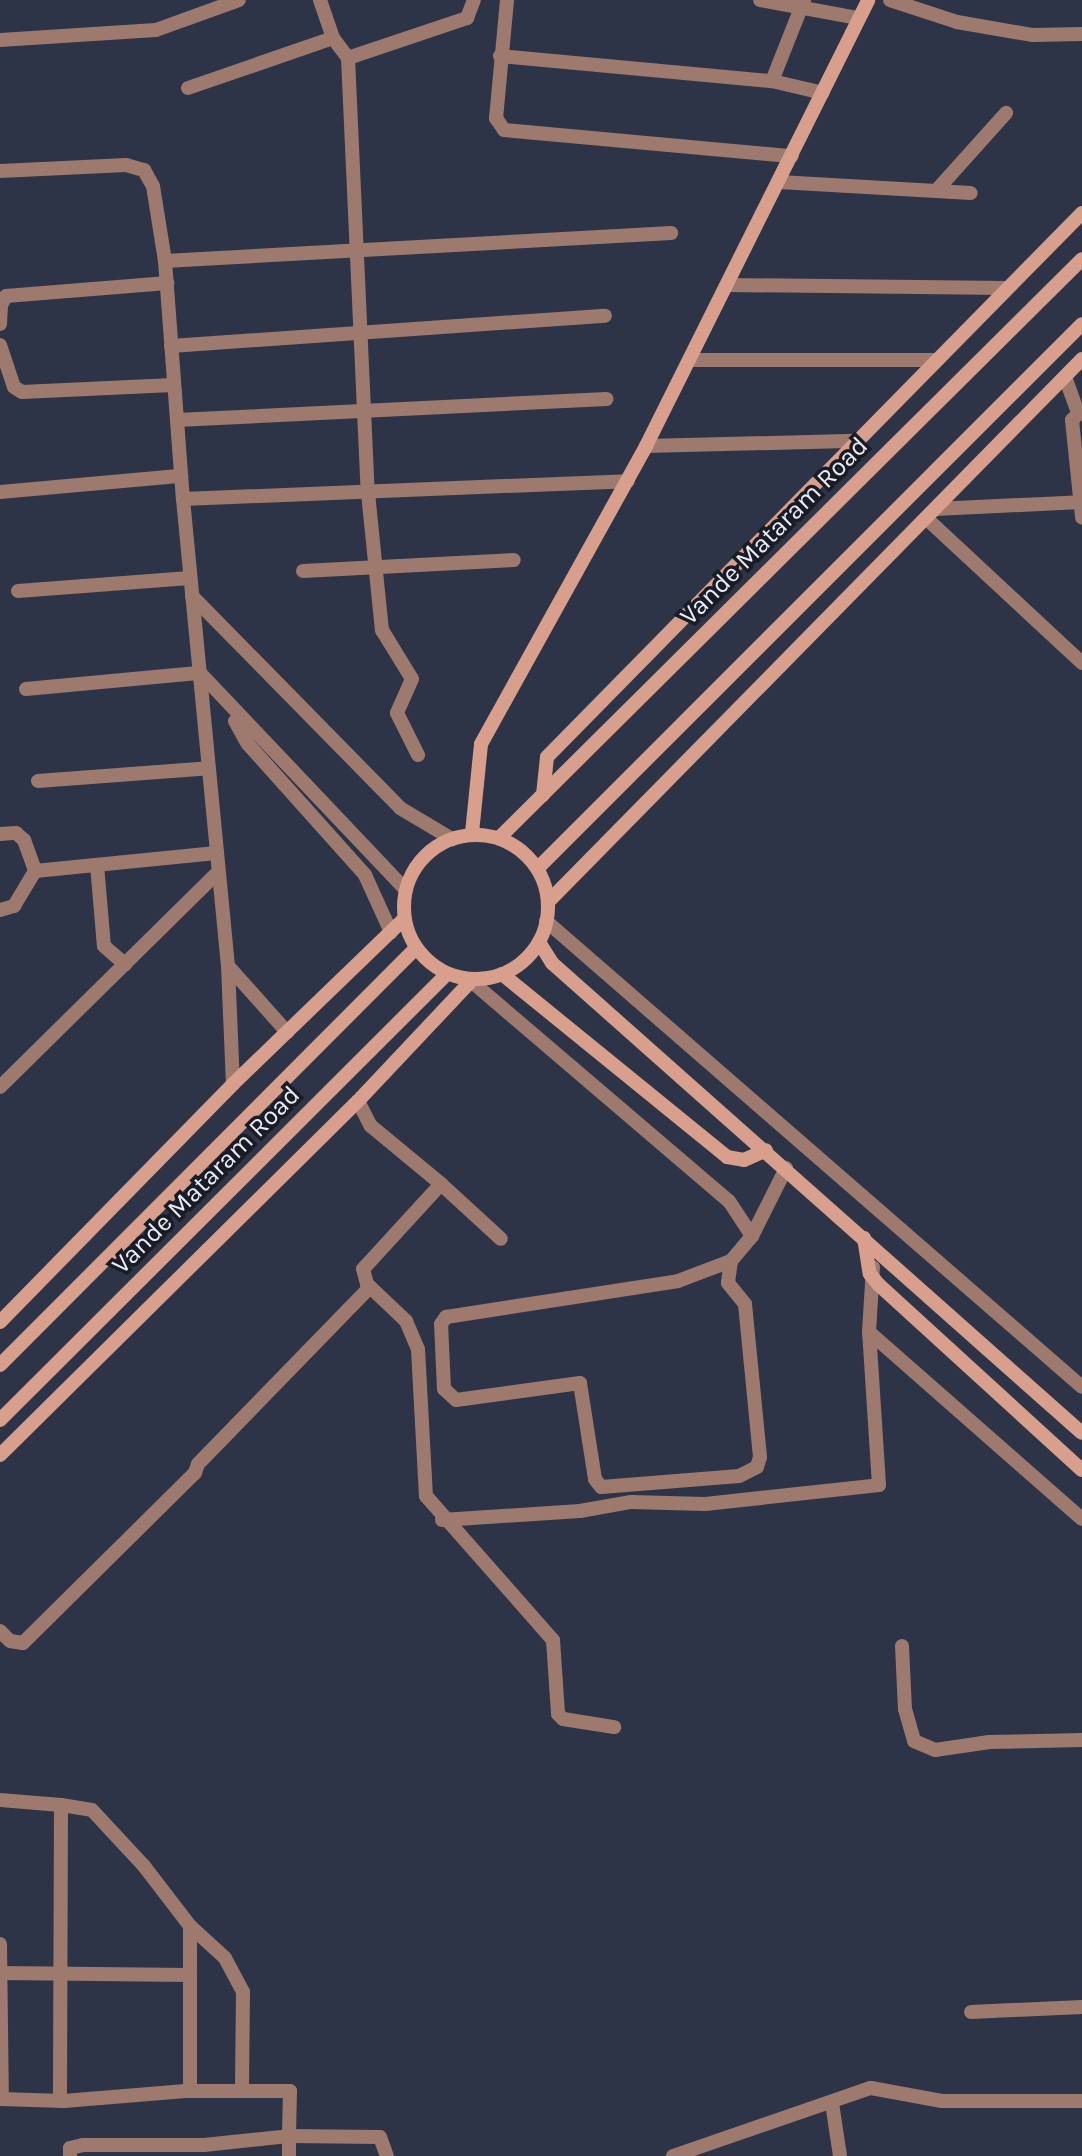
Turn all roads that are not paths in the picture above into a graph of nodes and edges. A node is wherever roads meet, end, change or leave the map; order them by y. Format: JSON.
{"nodes":[{"id":1,"x":239,"y":0,"type":"edge"},
{"id":2,"x":320,"y":0,"type":"edge"},
{"id":3,"x":474,"y":0,"type":"edge"},
{"id":4,"x":507,"y":0,"type":"edge"},
{"id":5,"x":760,"y":0,"type":"edge"},
{"id":6,"x":869,"y":0,"type":"edge"},
{"id":7,"x":890,"y":0,"type":"edge"},
{"id":8,"x":803,"y":2,"type":"edge"},
{"id":9,"x":858,"y":18,"type":"junction"},
{"id":10,"x":1082,"y":34,"type":"edge"},
{"id":11,"x":333,"y":38,"type":"junction"},
{"id":12,"x":0,"y":40,"type":"edge"},
{"id":13,"x":500,"y":55,"type":"junction"},
{"id":14,"x":348,"y":58,"type":"junction"},
{"id":15,"x":772,"y":81,"type":"junction"},
{"id":16,"x":188,"y":88,"type":"dead end"},
{"id":17,"x":823,"y":93,"type":"junction"},
{"id":18,"x":1006,"y":113,"type":"dead end"},
{"id":19,"x":792,"y":156,"type":"junction"},
{"id":20,"x":0,"y":171,"type":"edge"},
{"id":21,"x":779,"y":182,"type":"junction"},
{"id":22,"x":936,"y":191,"type":"junction"},
{"id":23,"x":971,"y":193,"type":"dead end"},
{"id":24,"x":1082,"y":213,"type":"edge"},
{"id":25,"x":671,"y":233,"type":"dead end"},
{"id":26,"x":358,"y":250,"type":"junction"},
{"id":27,"x":1082,"y":260,"type":"edge"},
{"id":28,"x":165,"y":261,"type":"junction"},
{"id":29,"x":167,"y":283,"type":"junction"},
{"id":30,"x":728,"y":285,"type":"junction"},
{"id":31,"x":1005,"y":288,"type":"junction"},
{"id":32,"x":605,"y":316,"type":"dead end"},
{"id":33,"x":0,"y":324,"type":"edge"},
{"id":34,"x":1082,"y":324,"type":"edge"},
{"id":35,"x":363,"y":333,"type":"junction"},
{"id":36,"x":0,"y":345,"type":"edge"},
{"id":37,"x":172,"y":346,"type":"junction"},
{"id":38,"x":1082,"y":359,"type":"edge"},
{"id":39,"x":690,"y":360,"type":"junction"},
{"id":40,"x":936,"y":360,"type":"junction"},
{"id":41,"x":1065,"y":377,"type":"junction"},
{"id":42,"x":173,"y":384,"type":"junction"},
{"id":43,"x":606,"y":398,"type":"dead end"},
{"id":44,"x":1080,"y":410,"type":"edge"},
{"id":45,"x":366,"y":411,"type":"junction"},
{"id":46,"x":177,"y":420,"type":"junction"},
{"id":47,"x":857,"y":441,"type":"junction"},
{"id":48,"x":646,"y":446,"type":"junction"},
{"id":49,"x":181,"y":476,"type":"junction"},
{"id":50,"x":628,"y":481,"type":"junction"},
{"id":51,"x":0,"y":492,"type":"edge"},
{"id":52,"x":368,"y":493,"type":"junction"},
{"id":53,"x":1081,"y":494,"type":"edge"},
{"id":54,"x":183,"y":499,"type":"junction"},
{"id":55,"x":930,"y":513,"type":"junction"},
{"id":56,"x":1082,"y":517,"type":"edge"},
{"id":57,"x":514,"y":560,"type":"dead end"},
{"id":58,"x":378,"y":569,"type":"junction"},
{"id":59,"x":303,"y":571,"type":"dead end"},
{"id":60,"x":190,"y":579,"type":"junction"},
{"id":61,"x":18,"y":591,"type":"dead end"},
{"id":62,"x":192,"y":596,"type":"junction"},
{"id":63,"x":1082,"y":663,"type":"edge"},
{"id":64,"x":200,"y":673,"type":"junction"},
{"id":65,"x":26,"y":690,"type":"dead end"},
{"id":66,"x":224,"y":703,"type":"junction"},
{"id":67,"x":418,"y":755,"type":"dead end"},
{"id":68,"x":209,"y":768,"type":"junction"},
{"id":69,"x":38,"y":781,"type":"dead end"},
{"id":70,"x":543,"y":795,"type":"junction"},
{"id":71,"x":472,"y":833,"type":"junction"},
{"id":72,"x":0,"y":834,"type":"edge"},
{"id":73,"x":500,"y":837,"type":"junction"},
{"id":74,"x":452,"y":839,"type":"junction"},
{"id":75,"x":216,"y":853,"type":"junction"},
{"id":76,"x":97,"y":865,"type":"junction"},
{"id":77,"x":538,"y":868,"type":"junction"},
{"id":78,"x":35,"y":871,"type":"junction"},
{"id":79,"x":218,"y":872,"type":"junction"},
{"id":80,"x":405,"y":888,"type":"junction"},
{"id":81,"x":549,"y":901,"type":"junction"},
{"id":82,"x":0,"y":910,"type":"edge"},
{"id":83,"x":404,"y":919,"type":"junction"},
{"id":84,"x":546,"y":922,"type":"junction"},
{"id":85,"x":391,"y":932,"type":"junction"},
{"id":86,"x":539,"y":942,"type":"junction"},
{"id":87,"x":416,"y":948,"type":"junction"},
{"id":88,"x":125,"y":964,"type":"junction"},
{"id":89,"x":228,"y":966,"type":"junction"},
{"id":90,"x":447,"y":974,"type":"junction"},
{"id":91,"x":502,"y":974,"type":"junction"},
{"id":92,"x":471,"y":981,"type":"junction"},
{"id":93,"x":287,"y":1032,"type":"junction"},
{"id":94,"x":233,"y":1084,"type":"junction"},
{"id":95,"x":0,"y":1087,"type":"edge"},
{"id":96,"x":358,"y":1101,"type":"junction"},
{"id":97,"x":766,"y":1150,"type":"junction"},
{"id":98,"x":786,"y":1168,"type":"junction"},
{"id":99,"x":440,"y":1184,"type":"junction"},
{"id":100,"x":752,"y":1236,"type":"junction"},
{"id":101,"x":864,"y":1238,"type":"junction"},
{"id":102,"x":501,"y":1240,"type":"dead end"},
{"id":103,"x":880,"y":1252,"type":"junction"},
{"id":104,"x":731,"y":1261,"type":"junction"},
{"id":105,"x":870,"y":1274,"type":"junction"},
{"id":106,"x":370,"y":1287,"type":"junction"},
{"id":107,"x":0,"y":1322,"type":"edge"},
{"id":108,"x":869,"y":1332,"type":"junction"},
{"id":109,"x":0,"y":1365,"type":"edge"},
{"id":110,"x":1082,"y":1387,"type":"edge"},
{"id":111,"x":0,"y":1420,"type":"edge"},
{"id":112,"x":1082,"y":1433,"type":"edge"},
{"id":113,"x":0,"y":1454,"type":"edge"},
{"id":114,"x":1082,"y":1470,"type":"edge"},
{"id":115,"x":1082,"y":1519,"type":"edge"},
{"id":116,"x":442,"y":1520,"type":"junction"},
{"id":117,"x":0,"y":1631,"type":"edge"},
{"id":118,"x":902,"y":1646,"type":"dead end"},
{"id":119,"x":614,"y":1727,"type":"dead end"},
{"id":120,"x":1082,"y":1740,"type":"edge"},
{"id":121,"x":0,"y":1800,"type":"edge"},
{"id":122,"x":61,"y":1805,"type":"junction"},
{"id":123,"x":190,"y":1926,"type":"junction"},
{"id":124,"x":0,"y":1944,"type":"edge"},
{"id":125,"x":1,"y":1973,"type":"edge"},
{"id":126,"x":61,"y":1973,"type":"junction"},
{"id":127,"x":190,"y":1975,"type":"junction"},
{"id":128,"x":1082,"y":2007,"type":"edge"},
{"id":129,"x":971,"y":2012,"type":"dead end"},
{"id":130,"x":190,"y":2091,"type":"junction"},
{"id":131,"x":242,"y":2091,"type":"junction"},
{"id":132,"x":1,"y":2099,"type":"edge"},
{"id":133,"x":60,"y":2101,"type":"junction"},
{"id":134,"x":1082,"y":2101,"type":"edge"},
{"id":135,"x":832,"y":2103,"type":"junction"},
{"id":136,"x":289,"y":2136,"type":"junction"},
{"id":137,"x":70,"y":2156,"type":"edge"},
{"id":138,"x":289,"y":2156,"type":"edge"},
{"id":139,"x":387,"y":2156,"type":"edge"},
{"id":140,"x":673,"y":2156,"type":"edge"},
{"id":141,"x":840,"y":2156,"type":"edge"}],
"edges":[{"from":1,"to":12,"type":"street"},
{"from":2,"to":11,"type":"street"},
{"from":3,"to":14,"type":"street"},
{"from":4,"to":13,"type":"street"},
{"from":5,"to":8,"type":"street"},
{"from":6,"to":9,"type":"street"},
{"from":7,"to":10,"type":"street"},
{"from":8,"to":9,"type":"street"},
{"from":8,"to":15,"type":"street"},
{"from":9,"to":17,"type":"street"},
{"from":11,"to":14,"type":"street"},
{"from":11,"to":16,"type":"street"},
{"from":13,"to":15,"type":"street"},
{"from":13,"to":19,"type":"street"},
{"from":14,"to":26,"type":"street"},
{"from":15,"to":17,"type":"street"},
{"from":17,"to":19,"type":"street"},
{"from":18,"to":22,"type":"street"},
{"from":19,"to":21,"type":"street"},
{"from":20,"to":28,"type":"street"},
{"from":21,"to":22,"type":"street"},
{"from":21,"to":30,"type":"street"},
{"from":22,"to":23,"type":"street"},
{"from":24,"to":31,"type":"street"},
{"from":25,"to":26,"type":"street"},
{"from":26,"to":28,"type":"street"},
{"from":26,"to":35,"type":"street"},
{"from":27,"to":70,"type":"street","name":"Vande Mataram Road"},
{"from":28,"to":29,"type":"street"},
{"from":29,"to":33,"type":"street"},
{"from":29,"to":37,"type":"street"},
{"from":30,"to":31,"type":"street"},
{"from":30,"to":39,"type":"street"},
{"from":31,"to":40,"type":"street"},
{"from":32,"to":35,"type":"street"},
{"from":34,"to":77,"type":"street"},
{"from":35,"to":37,"type":"street"},
{"from":35,"to":45,"type":"street"},
{"from":36,"to":42,"type":"street"},
{"from":37,"to":42,"type":"street"},
{"from":38,"to":41,"type":"street"},
{"from":39,"to":40,"type":"street"},
{"from":39,"to":48,"type":"street"},
{"from":40,"to":47,"type":"street"},
{"from":41,"to":44,"type":"street"},
{"from":41,"to":55,"type":"street"},
{"from":42,"to":46,"type":"street"},
{"from":43,"to":45,"type":"street"},
{"from":44,"to":53,"type":"street"},
{"from":45,"to":46,"type":"street"},
{"from":45,"to":52,"type":"street"},
{"from":46,"to":49,"type":"street"},
{"from":47,"to":48,"type":"street"},
{"from":47,"to":70,"type":"street"},
{"from":48,"to":50,"type":"street"},
{"from":49,"to":51,"type":"street"},
{"from":49,"to":54,"type":"street"},
{"from":50,"to":52,"type":"street"},
{"from":50,"to":71,"type":"street"},
{"from":52,"to":54,"type":"street"},
{"from":52,"to":58,"type":"street"},
{"from":53,"to":55,"type":"street"},
{"from":53,"to":56,"type":"street"},
{"from":54,"to":60,"type":"street"},
{"from":55,"to":63,"type":"street"},
{"from":55,"to":81,"type":"street"},
{"from":57,"to":58,"type":"street"},
{"from":58,"to":59,"type":"street"},
{"from":58,"to":67,"type":"street"},
{"from":60,"to":61,"type":"street"},
{"from":60,"to":62,"type":"street"},
{"from":62,"to":64,"type":"street"},
{"from":62,"to":74,"type":"street"},
{"from":64,"to":65,"type":"street"},
{"from":64,"to":66,"type":"street"},
{"from":64,"to":68,"type":"street"},
{"from":66,"to":80,"type":"street"},
{"from":66,"to":85,"type":"street"},
{"from":68,"to":69,"type":"street"},
{"from":68,"to":75,"type":"street"},
{"from":70,"to":73,"type":"street","name":"Vande Mataram Road"},
{"from":71,"to":73,"type":"street"},
{"from":71,"to":74,"type":"street"},
{"from":72,"to":78,"type":"street"},
{"from":73,"to":77,"type":"street"},
{"from":74,"to":80,"type":"street"},
{"from":75,"to":76,"type":"street"},
{"from":75,"to":79,"type":"street"},
{"from":76,"to":78,"type":"street"},
{"from":76,"to":88,"type":"street"},
{"from":77,"to":81,"type":"street"},
{"from":78,"to":82,"type":"street"},
{"from":79,"to":88,"type":"street"},
{"from":79,"to":89,"type":"street"},
{"from":80,"to":83,"type":"street"},
{"from":81,"to":84,"type":"street"},
{"from":83,"to":85,"type":"street"},
{"from":83,"to":87,"type":"street"},
{"from":84,"to":86,"type":"street"},
{"from":84,"to":110,"type":"street"},
{"from":85,"to":93,"type":"street"},
{"from":86,"to":91,"type":"street"},
{"from":86,"to":97,"type":"street"},
{"from":87,"to":90,"type":"street"},
{"from":87,"to":109,"type":"street","name":"Vande Mataram Road"},
{"from":88,"to":95,"type":"street"},
{"from":89,"to":93,"type":"street"},
{"from":89,"to":94,"type":"street"},
{"from":90,"to":92,"type":"street"},
{"from":90,"to":111,"type":"street","name":"Vande Mataram Road"},
{"from":91,"to":92,"type":"street"},
{"from":91,"to":97,"type":"street"},
{"from":92,"to":96,"type":"street"},
{"from":92,"to":100,"type":"street"},
{"from":93,"to":94,"type":"street"},
{"from":94,"to":107,"type":"street"},
{"from":96,"to":99,"type":"street"},
{"from":96,"to":113,"type":"street"},
{"from":97,"to":98,"type":"street"},
{"from":98,"to":100,"type":"street"},
{"from":98,"to":101,"type":"street"},
{"from":99,"to":102,"type":"street"},
{"from":99,"to":106,"type":"street"},
{"from":100,"to":104,"type":"street"},
{"from":101,"to":103,"type":"street"},
{"from":101,"to":105,"type":"street"},
{"from":103,"to":105,"type":"street"},
{"from":103,"to":112,"type":"street"},
{"from":104,"to":104,"type":"street"},
{"from":105,"to":108,"type":"street"},
{"from":105,"to":114,"type":"street"},
{"from":106,"to":116,"type":"street"},
{"from":106,"to":117,"type":"street"},
{"from":108,"to":115,"type":"street"},
{"from":108,"to":116,"type":"street"},
{"from":116,"to":119,"type":"street"},
{"from":118,"to":120,"type":"street"},
{"from":121,"to":122,"type":"street"},
{"from":122,"to":123,"type":"street"},
{"from":122,"to":126,"type":"street"},
{"from":123,"to":127,"type":"street"},
{"from":123,"to":131,"type":"street"},
{"from":124,"to":125,"type":"street"},
{"from":125,"to":126,"type":"street"},
{"from":125,"to":132,"type":"street"},
{"from":126,"to":127,"type":"street"},
{"from":126,"to":133,"type":"street"},
{"from":127,"to":130,"type":"street"},
{"from":128,"to":129,"type":"street"},
{"from":130,"to":131,"type":"street"},
{"from":130,"to":133,"type":"street"},
{"from":131,"to":136,"type":"street"},
{"from":132,"to":133,"type":"street"},
{"from":134,"to":135,"type":"street"},
{"from":135,"to":140,"type":"street"},
{"from":135,"to":141,"type":"street"},
{"from":136,"to":137,"type":"street"},
{"from":136,"to":138,"type":"street"},
{"from":136,"to":139,"type":"street"}]}
